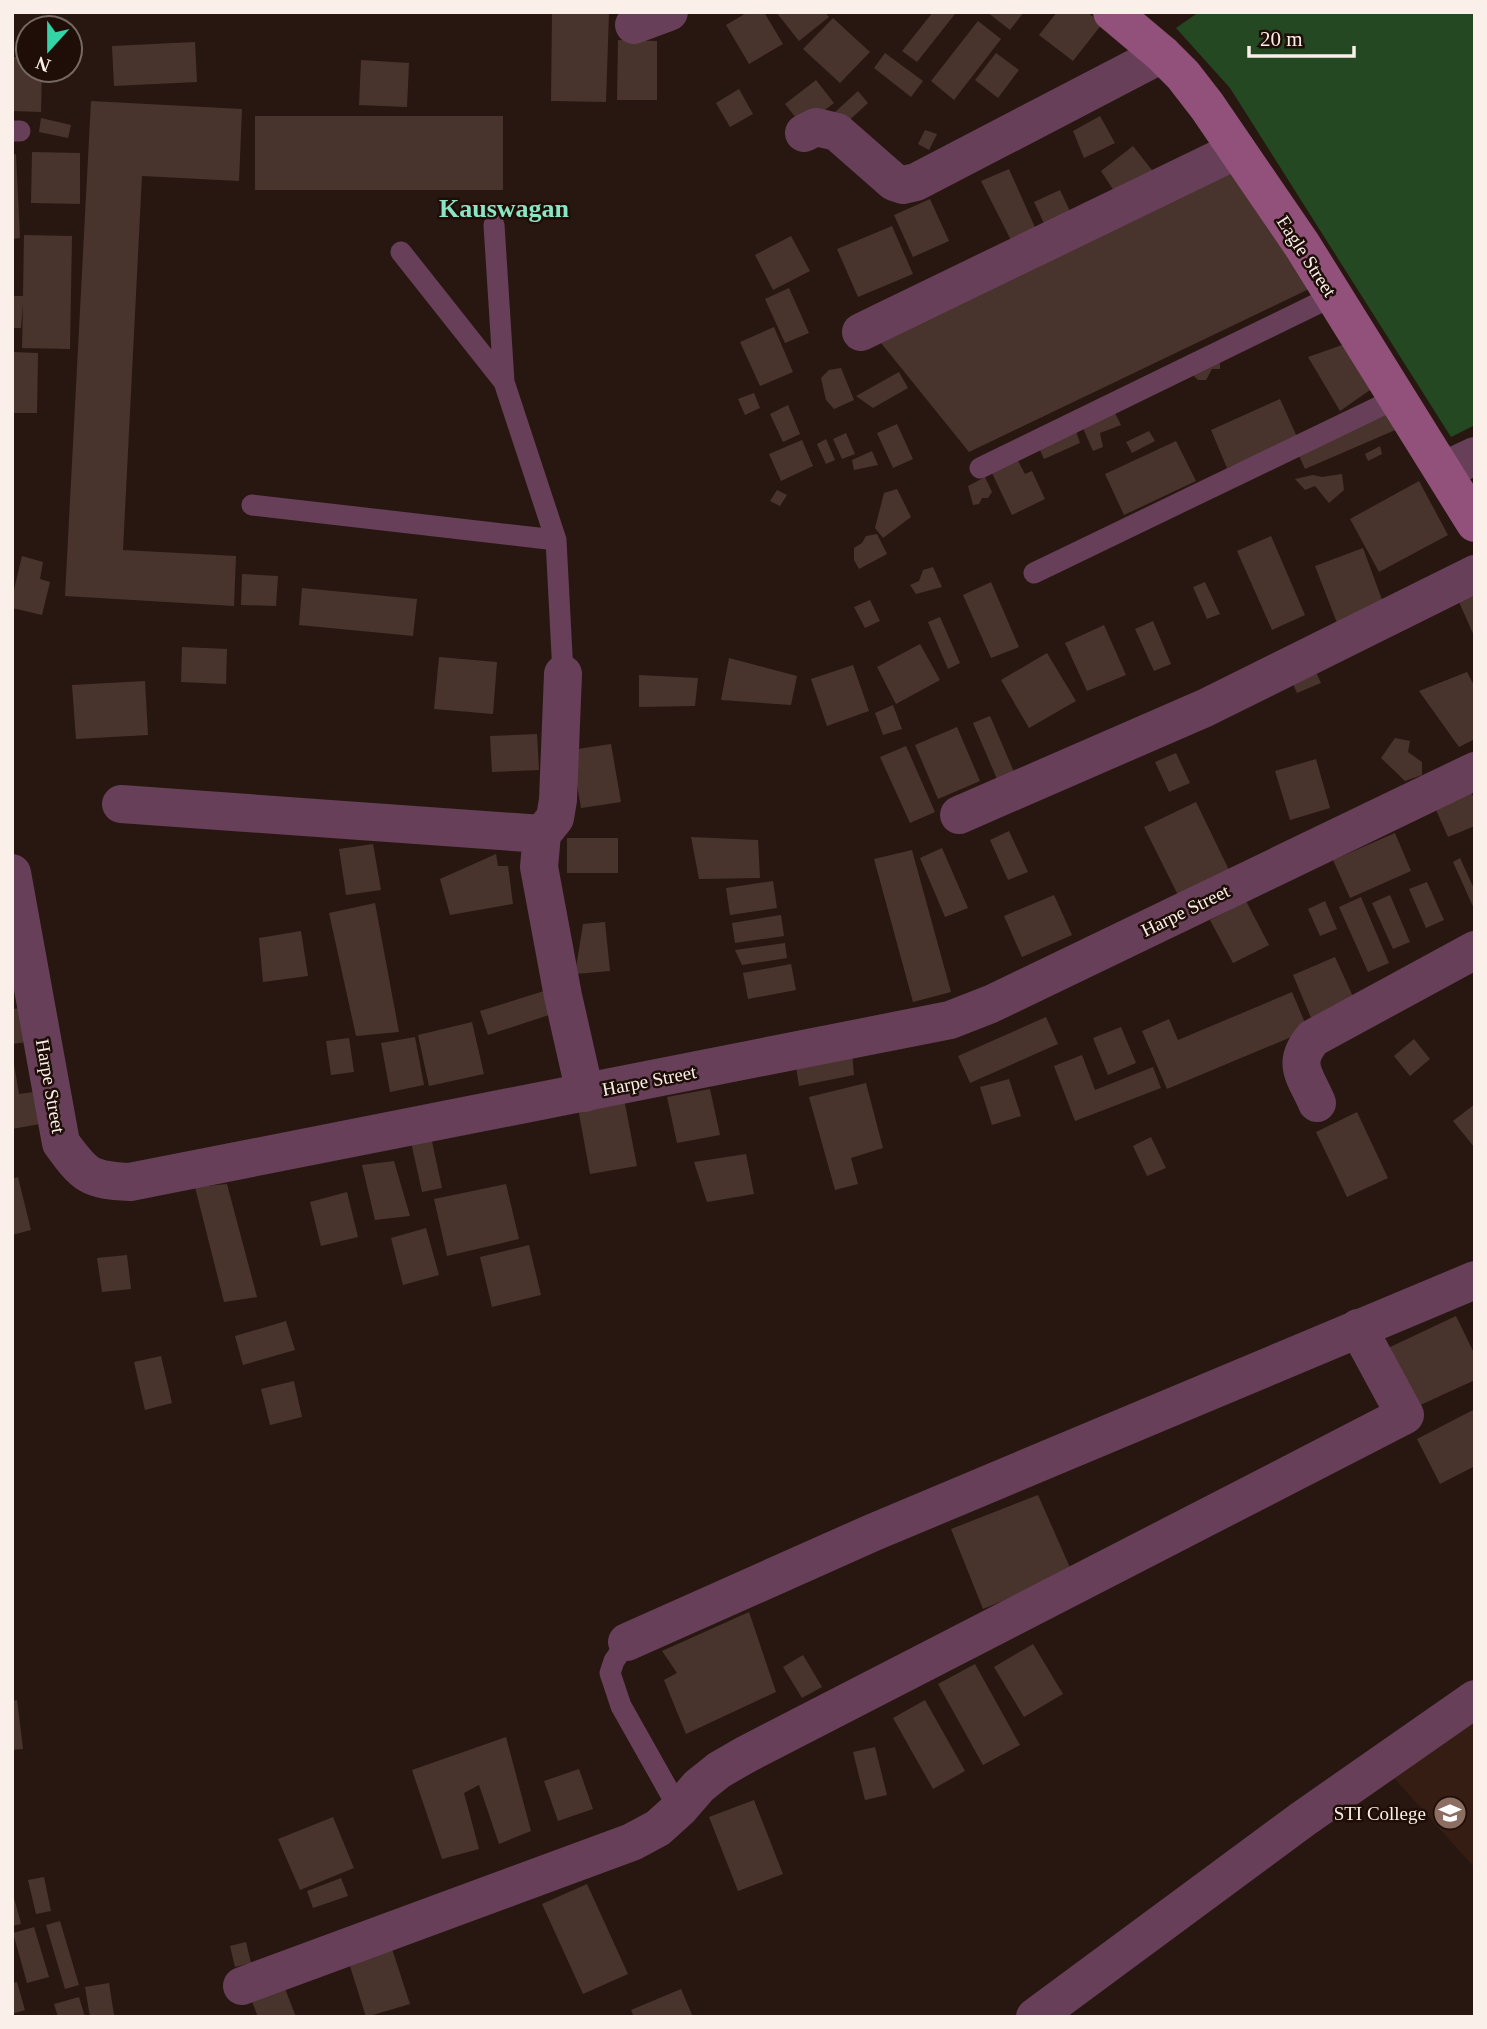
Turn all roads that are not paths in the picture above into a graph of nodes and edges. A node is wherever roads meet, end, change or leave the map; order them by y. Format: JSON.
{"nodes":[{"id":1,"x":1112,"y":12,"type":"edge"},
{"id":2,"x":1162,"y":54,"type":"junction"},
{"id":3,"x":804,"y":133,"type":"dead end"},
{"id":4,"x":1237,"y":150,"type":"junction"},
{"id":5,"x":494,"y":225,"type":"dead end"},
{"id":6,"x":401,"y":251,"type":"dead end"},
{"id":7,"x":1333,"y":296,"type":"junction"},
{"id":8,"x":861,"y":332,"type":"dead end"},
{"id":9,"x":504,"y":383,"type":"junction"},
{"id":10,"x":1397,"y":398,"type":"junction"},
{"id":11,"x":1459,"y":463,"type":"edge"},
{"id":12,"x":980,"y":468,"type":"dead end"},
{"id":13,"x":252,"y":505,"type":"dead end"},
{"id":14,"x":1475,"y":523,"type":"edge"},
{"id":15,"x":556,"y":540,"type":"junction"},
{"id":16,"x":1034,"y":573,"type":"dead end"},
{"id":17,"x":1475,"y":574,"type":"edge"},
{"id":18,"x":563,"y":674,"type":"joint"},
{"id":19,"x":1475,"y":771,"type":"edge"},
{"id":20,"x":121,"y":804,"type":"dead end"},
{"id":21,"x":959,"y":815,"type":"dead end"},
{"id":22,"x":542,"y":834,"type":"junction"},
{"id":23,"x":12,"y":873,"type":"edge"},
{"id":24,"x":1475,"y":950,"type":"edge"},
{"id":25,"x":585,"y":1093,"type":"junction"},
{"id":26,"x":1317,"y":1103,"type":"dead end"},
{"id":27,"x":1475,"y":1280,"type":"edge"},
{"id":28,"x":1357,"y":1328,"type":"junction"},
{"id":29,"x":627,"y":1642,"type":"joint"},
{"id":30,"x":1475,"y":1699,"type":"edge"},
{"id":31,"x":679,"y":1810,"type":"junction"},
{"id":32,"x":243,"y":1986,"type":"dead end"},
{"id":33,"x":1035,"y":2017,"type":"edge"}],
"edges":[{"from":1,"to":2,"type":"street","name":"Eagle Street"},
{"from":2,"to":3,"type":"street"},
{"from":2,"to":4,"type":"street","name":"Eagle Street"},
{"from":4,"to":7,"type":"street","name":"Eagle Street"},
{"from":4,"to":8,"type":"street"},
{"from":5,"to":9,"type":"lane"},
{"from":6,"to":9,"type":"lane"},
{"from":7,"to":10,"type":"street","name":"Eagle Street"},
{"from":7,"to":12,"type":"lane"},
{"from":9,"to":15,"type":"lane"},
{"from":10,"to":11,"type":"street","name":"Eagle Street"},
{"from":10,"to":16,"type":"lane"},
{"from":11,"to":14,"type":"street","name":"Eagle Street"},
{"from":13,"to":15,"type":"lane"},
{"from":15,"to":18,"type":"lane"},
{"from":17,"to":21,"type":"street"},
{"from":18,"to":22,"type":"street"},
{"from":19,"to":25,"type":"street","name":"Harpe Street"},
{"from":20,"to":22,"type":"street"},
{"from":22,"to":25,"type":"street"},
{"from":23,"to":25,"type":"street","name":"Harpe Street"},
{"from":24,"to":26,"type":"street"},
{"from":27,"to":28,"type":"street"},
{"from":28,"to":29,"type":"street"},
{"from":28,"to":31,"type":"street"},
{"from":29,"to":31,"type":"lane"},
{"from":30,"to":33,"type":"street"},
{"from":31,"to":32,"type":"street"}]}
